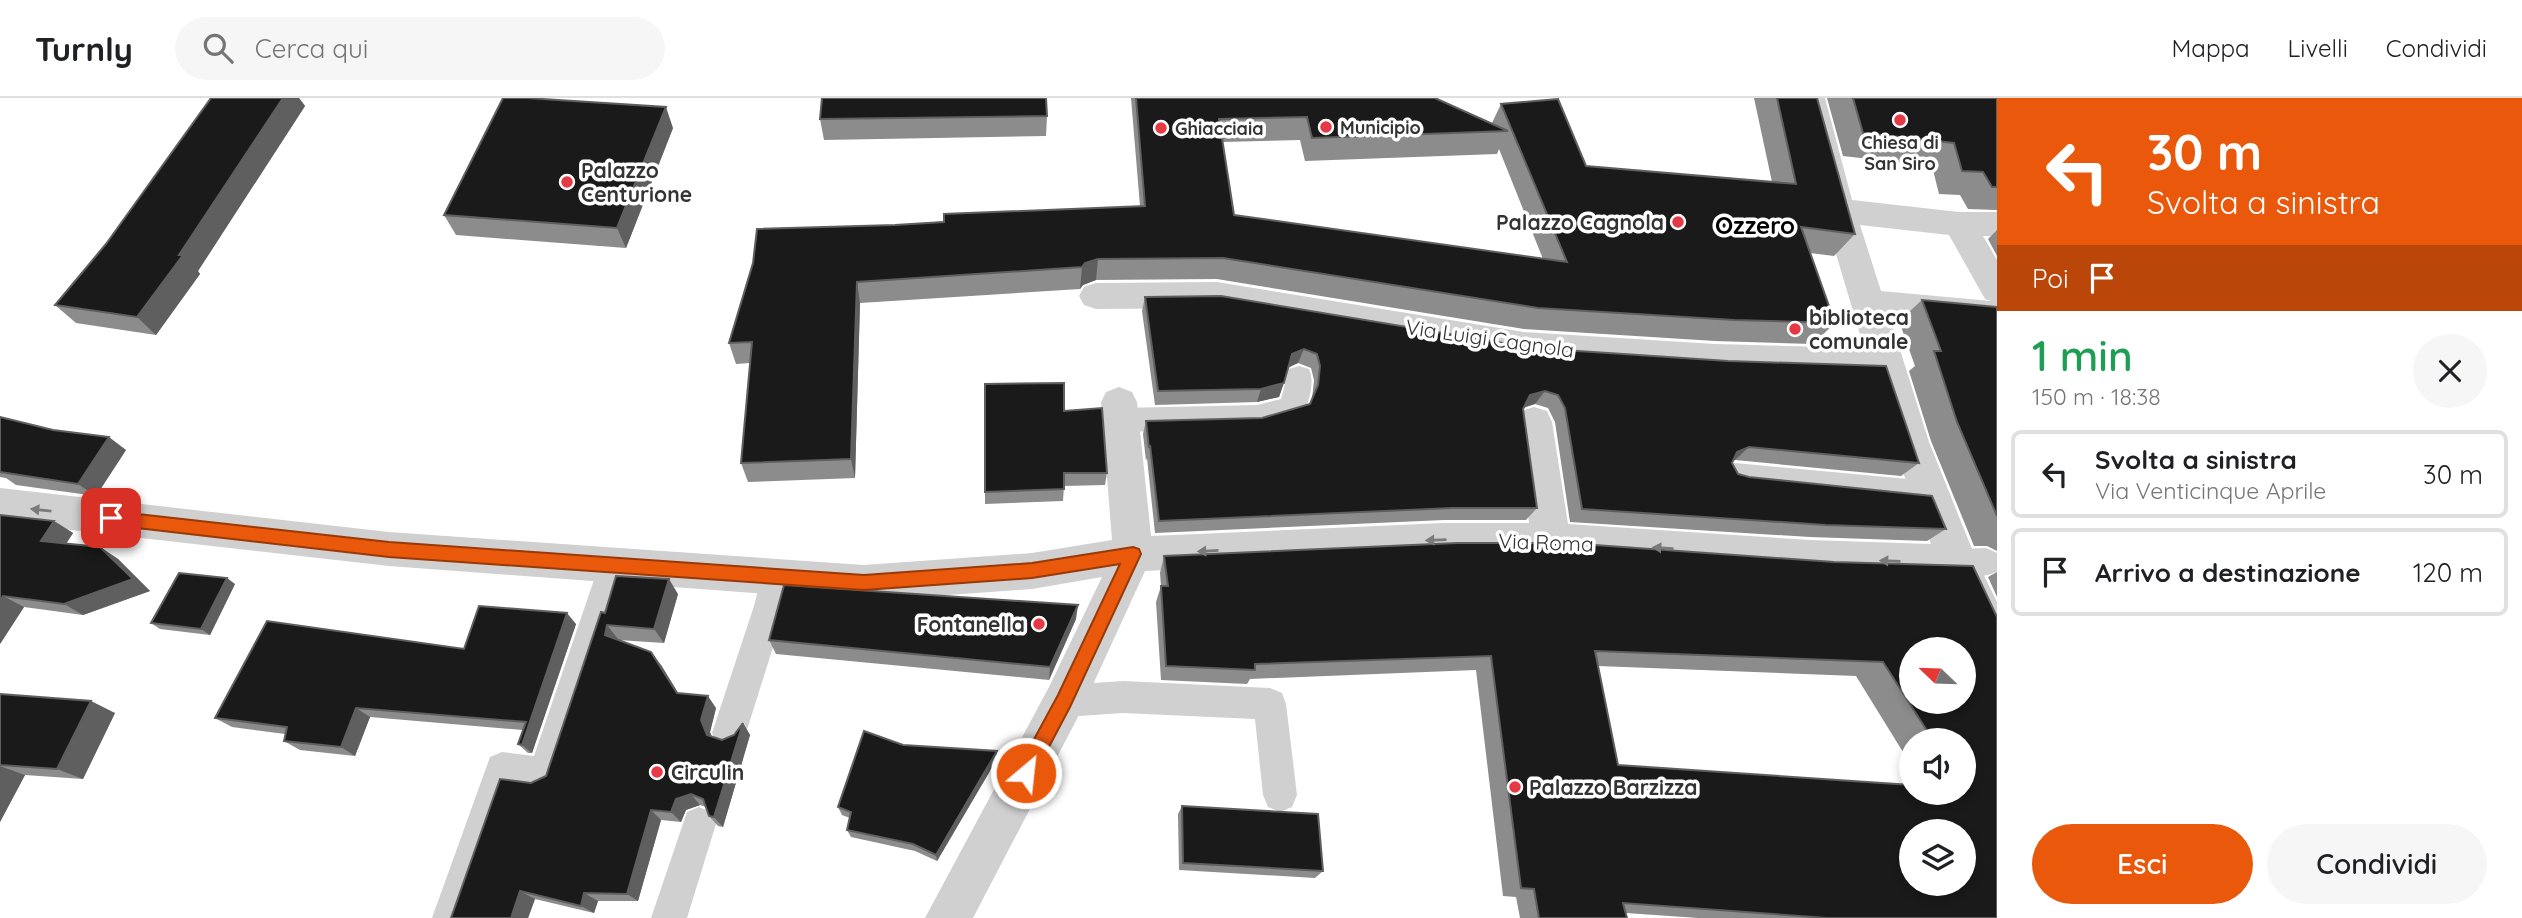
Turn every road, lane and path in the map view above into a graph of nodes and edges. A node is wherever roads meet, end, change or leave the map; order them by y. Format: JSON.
{"nodes":[{"id":1,"x":1810,"y":98,"type":"edge"},
{"id":2,"x":1840,"y":211,"type":"junction"},
{"id":3,"x":1997,"y":224,"type":"edge"},
{"id":4,"x":1959,"y":225,"type":"junction"},
{"id":5,"x":1997,"y":290,"type":"edge"},
{"id":6,"x":1096,"y":296,"type":"edge"},
{"id":7,"x":1866,"y":303,"type":"junction"},
{"id":8,"x":1997,"y":315,"type":"edge"},
{"id":9,"x":1886,"y":363,"type":"junction"},
{"id":10,"x":1299,"y":377,"type":"edge"},
{"id":11,"x":1120,"y":411,"type":"joint"},
{"id":12,"x":1534,"y":422,"type":"dead end"},
{"id":13,"x":1735,"y":475,"type":"edge"},
{"id":14,"x":1930,"y":494,"type":"junction"},
{"id":15,"x":0,"y":505,"type":"edge"},
{"id":16,"x":1551,"y":540,"type":"junction"},
{"id":17,"x":1133,"y":554,"type":"junction"},
{"id":18,"x":1972,"y":562,"type":"junction"},
{"id":19,"x":614,"y":565,"type":"junction"},
{"id":20,"x":775,"y":576,"type":"junction"},
{"id":21,"x":1997,"y":645,"type":"edge"},
{"id":22,"x":1064,"y":701,"type":"junction"},
{"id":23,"x":729,"y":733,"type":"dead end"},
{"id":24,"x":1280,"y":795,"type":"dead end"},
{"id":25,"x":699,"y":824,"type":"edge"},
{"id":26,"x":450,"y":918,"type":"edge"},
{"id":27,"x":669,"y":918,"type":"edge"},
{"id":28,"x":948,"y":918,"type":"edge"}],
"edges":[{"from":1,"to":2,"type":"street"},
{"from":2,"to":4,"type":"street"},
{"from":2,"to":7,"type":"street"},
{"from":3,"to":4,"type":"street"},
{"from":4,"to":5,"type":"street"},
{"from":6,"to":9,"type":"street","name":"Via Luigi Cagnola"},
{"from":7,"to":8,"type":"street"},
{"from":7,"to":9,"type":"street"},
{"from":9,"to":14,"type":"street"},
{"from":10,"to":11,"type":"lane"},
{"from":11,"to":17,"type":"street"},
{"from":12,"to":16,"type":"street"},
{"from":13,"to":14,"type":"lane"},
{"from":14,"to":18,"type":"street"},
{"from":19,"to":15,"type":"street","name":"Via Roma","one_way":true},
{"from":16,"to":17,"type":"street","name":"Via Roma","one_way":true},
{"from":18,"to":16,"type":"street","name":"Via Roma","one_way":true},
{"from":17,"to":20,"type":"street","name":"Via Roma"},
{"from":17,"to":22,"type":"street"},
{"from":18,"to":21,"type":"street"},
{"from":19,"to":20,"type":"street","name":"Via Roma"},
{"from":19,"to":26,"type":"lane"},
{"from":20,"to":23,"type":"lane"},
{"from":22,"to":24,"type":"lane"},
{"from":22,"to":28,"type":"street"},
{"from":25,"to":27,"type":"lane"}]}
